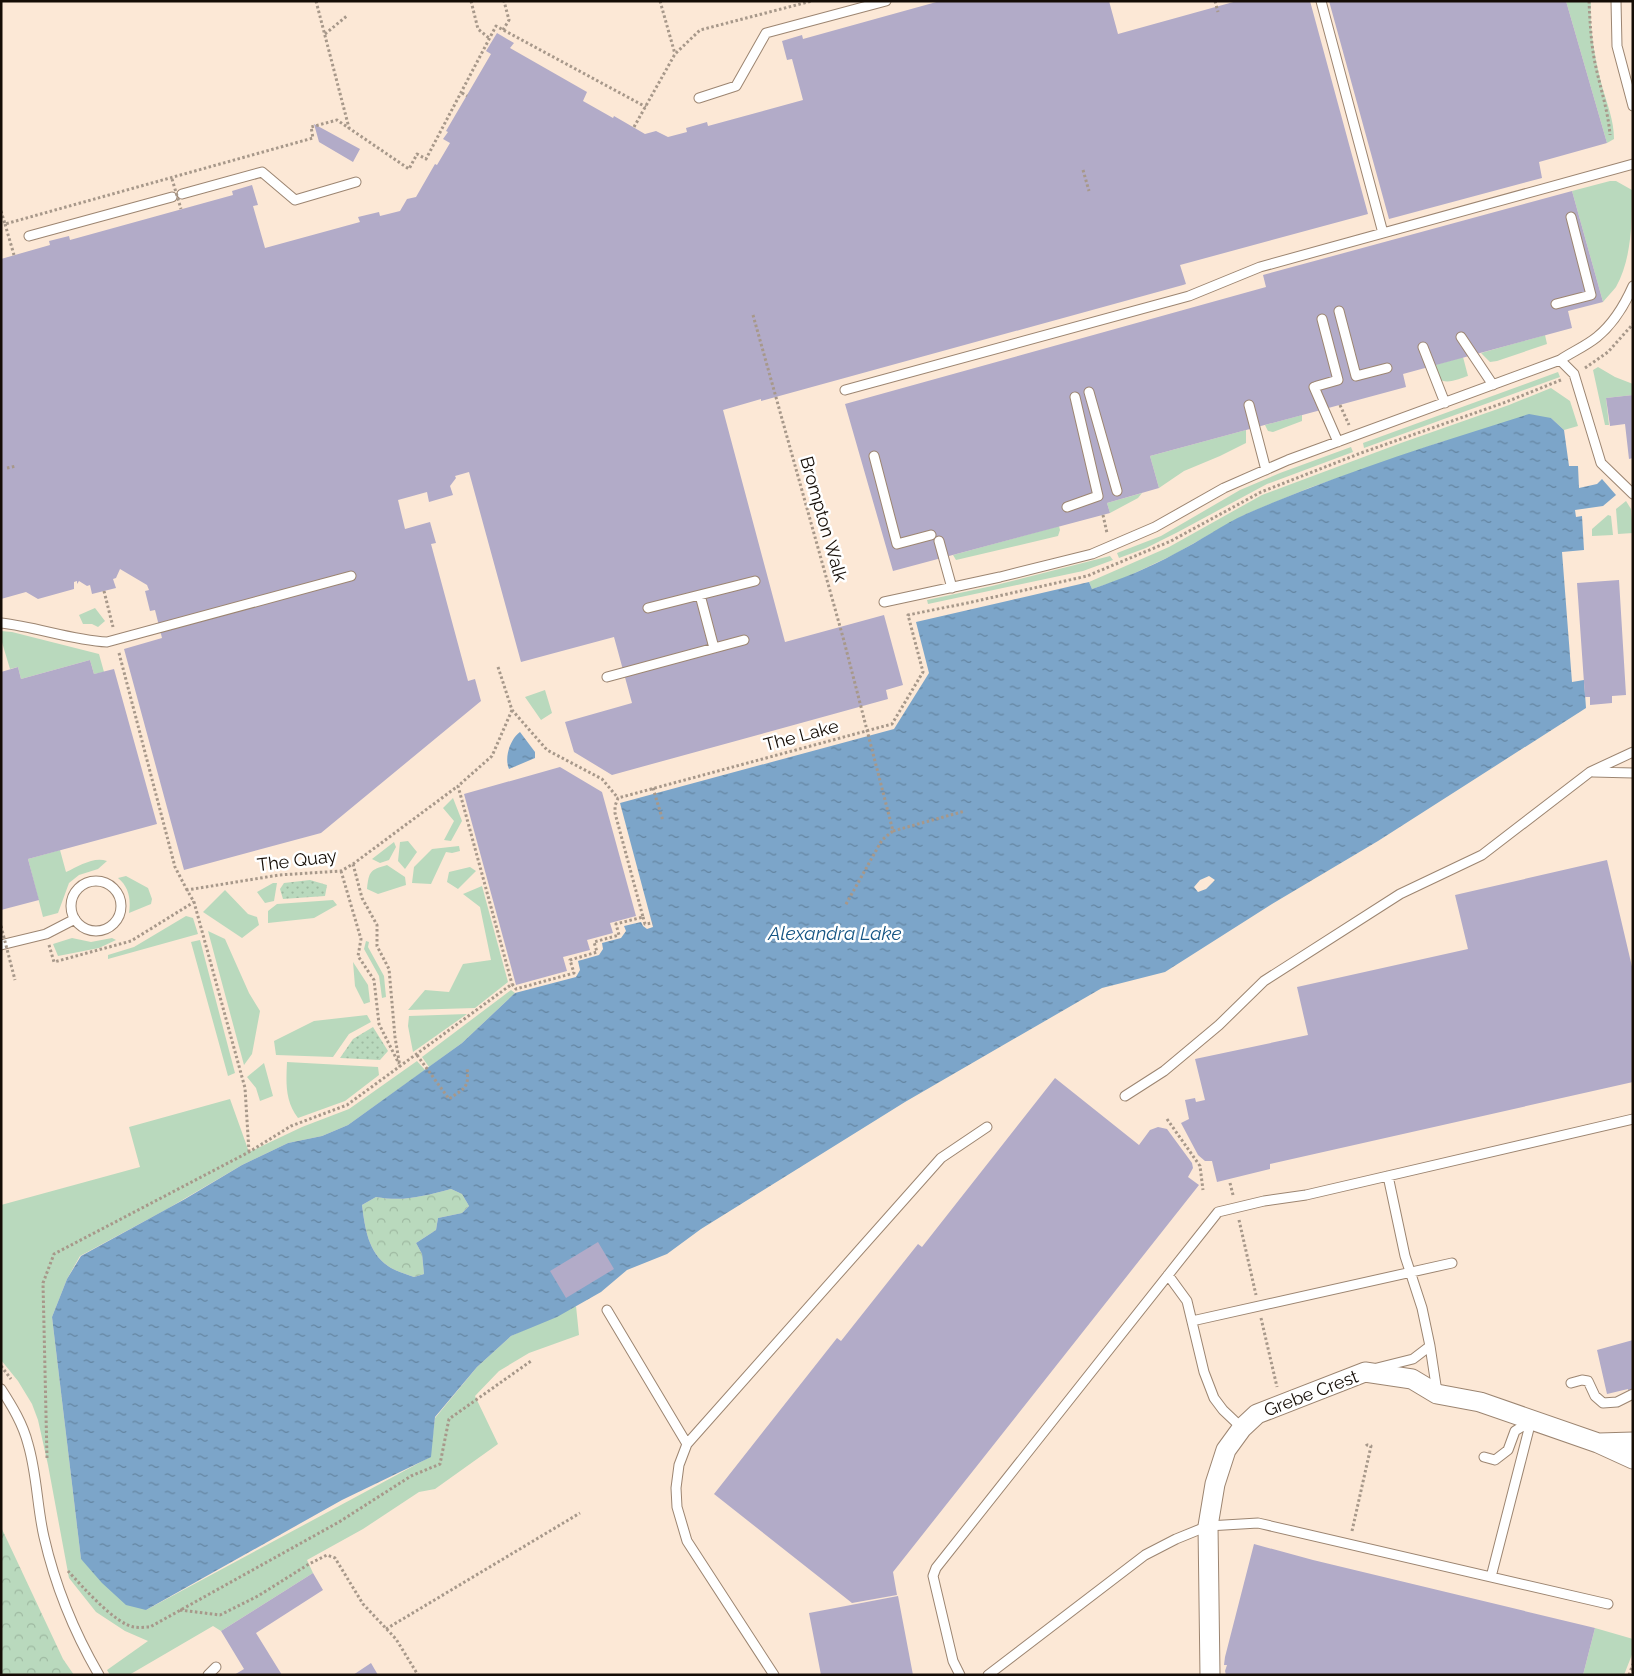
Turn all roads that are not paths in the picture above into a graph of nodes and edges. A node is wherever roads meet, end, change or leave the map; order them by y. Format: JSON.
{"nodes":[{"id":1,"x":886,"y":1,"type":"edge"},
{"id":2,"x":1321,"y":1,"type":"edge"},
{"id":3,"x":1616,"y":1,"type":"edge"},
{"id":4,"x":699,"y":98,"type":"dead end"},
{"id":5,"x":1633,"y":106,"type":"edge"},
{"id":6,"x":1633,"y":164,"type":"edge"},
{"id":7,"x":356,"y":182,"type":"dead end"},
{"id":8,"x":182,"y":194,"type":"dead end"},
{"id":9,"x":172,"y":197,"type":"dead end"},
{"id":10,"x":1571,"y":217,"type":"dead end"},
{"id":11,"x":1383,"y":233,"type":"junction"},
{"id":12,"x":29,"y":236,"type":"dead end"},
{"id":13,"x":1633,"y":286,"type":"edge"},
{"id":14,"x":1556,"y":304,"type":"dead end"},
{"id":15,"x":1339,"y":311,"type":"dead end"},
{"id":16,"x":1322,"y":319,"type":"dead end"},
{"id":17,"x":1461,"y":337,"type":"dead end"},
{"id":18,"x":1423,"y":348,"type":"dead end"},
{"id":19,"x":1560,"y":360,"type":"junction"},
{"id":20,"x":1388,"y":368,"type":"dead end"},
{"id":21,"x":1493,"y":385,"type":"junction"},
{"id":22,"x":845,"y":390,"type":"dead end"},
{"id":23,"x":1090,"y":392,"type":"dead end"},
{"id":24,"x":1075,"y":397,"type":"dead end"},
{"id":25,"x":1445,"y":403,"type":"junction"},
{"id":26,"x":1249,"y":405,"type":"dead end"},
{"id":27,"x":1338,"y":442,"type":"junction"},
{"id":28,"x":874,"y":456,"type":"dead end"},
{"id":29,"x":1266,"y":470,"type":"junction"},
{"id":30,"x":1117,"y":491,"type":"dead end"},
{"id":31,"x":1633,"y":494,"type":"edge"},
{"id":32,"x":1067,"y":507,"type":"dead end"},
{"id":33,"x":351,"y":576,"type":"dead end"},
{"id":34,"x":755,"y":581,"type":"dead end"},
{"id":35,"x":952,"y":588,"type":"junction"},
{"id":36,"x":700,"y":595,"type":"junction"},
{"id":37,"x":884,"y":602,"type":"dead end"},
{"id":38,"x":648,"y":608,"type":"dead end"},
{"id":39,"x":1,"y":623,"type":"edge"},
{"id":40,"x":744,"y":640,"type":"dead end"},
{"id":41,"x":714,"y":648,"type":"junction"},
{"id":42,"x":607,"y":677,"type":"dead end"},
{"id":43,"x":1633,"y":752,"type":"edge"},
{"id":44,"x":1590,"y":772,"type":"junction"},
{"id":45,"x":1633,"y":773,"type":"edge"},
{"id":46,"x":75,"y":919,"type":"junction"},
{"id":47,"x":1,"y":945,"type":"edge"},
{"id":48,"x":1125,"y":1096,"type":"dead end"},
{"id":49,"x":1633,"y":1119,"type":"edge"},
{"id":50,"x":987,"y":1127,"type":"dead end"},
{"id":51,"x":1388,"y":1176,"type":"junction"},
{"id":52,"x":1452,"y":1263,"type":"dead end"},
{"id":53,"x":1412,"y":1272,"type":"junction"},
{"id":54,"x":1168,"y":1275,"type":"junction"},
{"id":55,"x":607,"y":1310,"type":"dead end"},
{"id":56,"x":1192,"y":1321,"type":"junction"},
{"id":57,"x":1430,"y":1346,"type":"junction"},
{"id":58,"x":1365,"y":1372,"type":"junction"},
{"id":59,"x":1571,"y":1383,"type":"dead end"},
{"id":60,"x":1,"y":1389,"type":"edge"},
{"id":61,"x":1437,"y":1394,"type":"junction"},
{"id":62,"x":1633,"y":1394,"type":"edge"},
{"id":63,"x":1531,"y":1421,"type":"junction"},
{"id":64,"x":1242,"y":1428,"type":"junction"},
{"id":65,"x":1633,"y":1442,"type":"edge"},
{"id":66,"x":1598,"y":1443,"type":"junction"},
{"id":67,"x":687,"y":1444,"type":"junction"},
{"id":68,"x":1484,"y":1457,"type":"dead end"},
{"id":69,"x":1633,"y":1458,"type":"edge"},
{"id":70,"x":1208,"y":1526,"type":"junction"},
{"id":71,"x":1491,"y":1577,"type":"junction"},
{"id":72,"x":1608,"y":1604,"type":"dead end"},
{"id":73,"x":216,"y":1666,"type":"dead end"},
{"id":74,"x":99,"y":1675,"type":"edge"},
{"id":75,"x":208,"y":1675,"type":"edge"},
{"id":76,"x":774,"y":1675,"type":"edge"},
{"id":77,"x":960,"y":1675,"type":"edge"},
{"id":78,"x":988,"y":1675,"type":"edge"},
{"id":79,"x":1210,"y":1675,"type":"edge"}],
"edges":[{"from":1,"to":4,"type":"lane"},
{"from":2,"to":11,"type":"lane"},
{"from":3,"to":5,"type":"lane"},
{"from":6,"to":11,"type":"lane"},
{"from":7,"to":8,"type":"lane"},
{"from":9,"to":12,"type":"lane"},
{"from":10,"to":14,"type":"lane"},
{"from":11,"to":22,"type":"lane"},
{"from":13,"to":19,"type":"lane"},
{"from":15,"to":20,"type":"lane"},
{"from":16,"to":27,"type":"lane"},
{"from":17,"to":21,"type":"lane"},
{"from":18,"to":25,"type":"lane"},
{"from":19,"to":21,"type":"lane"},
{"from":19,"to":31,"type":"lane"},
{"from":21,"to":25,"type":"lane"},
{"from":23,"to":30,"type":"lane"},
{"from":24,"to":32,"type":"lane"},
{"from":25,"to":27,"type":"lane"},
{"from":26,"to":29,"type":"lane"},
{"from":27,"to":29,"type":"lane"},
{"from":28,"to":35,"type":"lane"},
{"from":29,"to":35,"type":"lane"},
{"from":33,"to":39,"type":"lane"},
{"from":34,"to":36,"type":"lane"},
{"from":35,"to":37,"type":"lane"},
{"from":36,"to":38,"type":"lane"},
{"from":36,"to":41,"type":"lane"},
{"from":40,"to":41,"type":"lane"},
{"from":41,"to":42,"type":"lane"},
{"from":43,"to":44,"type":"lane"},
{"from":44,"to":45,"type":"lane"},
{"from":44,"to":48,"type":"lane"},
{"from":46,"to":46,"type":"lane"},
{"from":46,"to":47,"type":"lane"},
{"from":49,"to":51,"type":"lane"},
{"from":50,"to":67,"type":"lane"},
{"from":51,"to":53,"type":"lane"},
{"from":51,"to":54,"type":"lane"},
{"from":52,"to":53,"type":"lane"},
{"from":53,"to":56,"type":"lane"},
{"from":53,"to":57,"type":"lane"},
{"from":54,"to":56,"type":"lane"},
{"from":54,"to":77,"type":"lane"},
{"from":55,"to":67,"type":"lane"},
{"from":56,"to":64,"type":"lane"},
{"from":57,"to":58,"type":"lane"},
{"from":57,"to":61,"type":"lane"},
{"from":58,"to":61,"type":"street","name":"Grebe Crest"},
{"from":58,"to":64,"type":"street","name":"Grebe Crest"},
{"from":59,"to":62,"type":"lane"},
{"from":60,"to":74,"type":"lane"},
{"from":61,"to":63,"type":"street","name":"Grebe Crest"},
{"from":63,"to":66,"type":"street","name":"Grebe Crest"},
{"from":63,"to":68,"type":"lane"},
{"from":63,"to":71,"type":"lane"},
{"from":64,"to":70,"type":"street","name":"Grebe Crest"},
{"from":65,"to":66,"type":"street","name":"Grebe Crest"},
{"from":66,"to":69,"type":"street","name":"Grebe Crest"},
{"from":67,"to":76,"type":"lane"},
{"from":70,"to":71,"type":"lane"},
{"from":70,"to":78,"type":"lane"},
{"from":70,"to":79,"type":"street","name":"Grebe Crest"},
{"from":71,"to":72,"type":"lane"},
{"from":73,"to":75,"type":"lane"}]}
